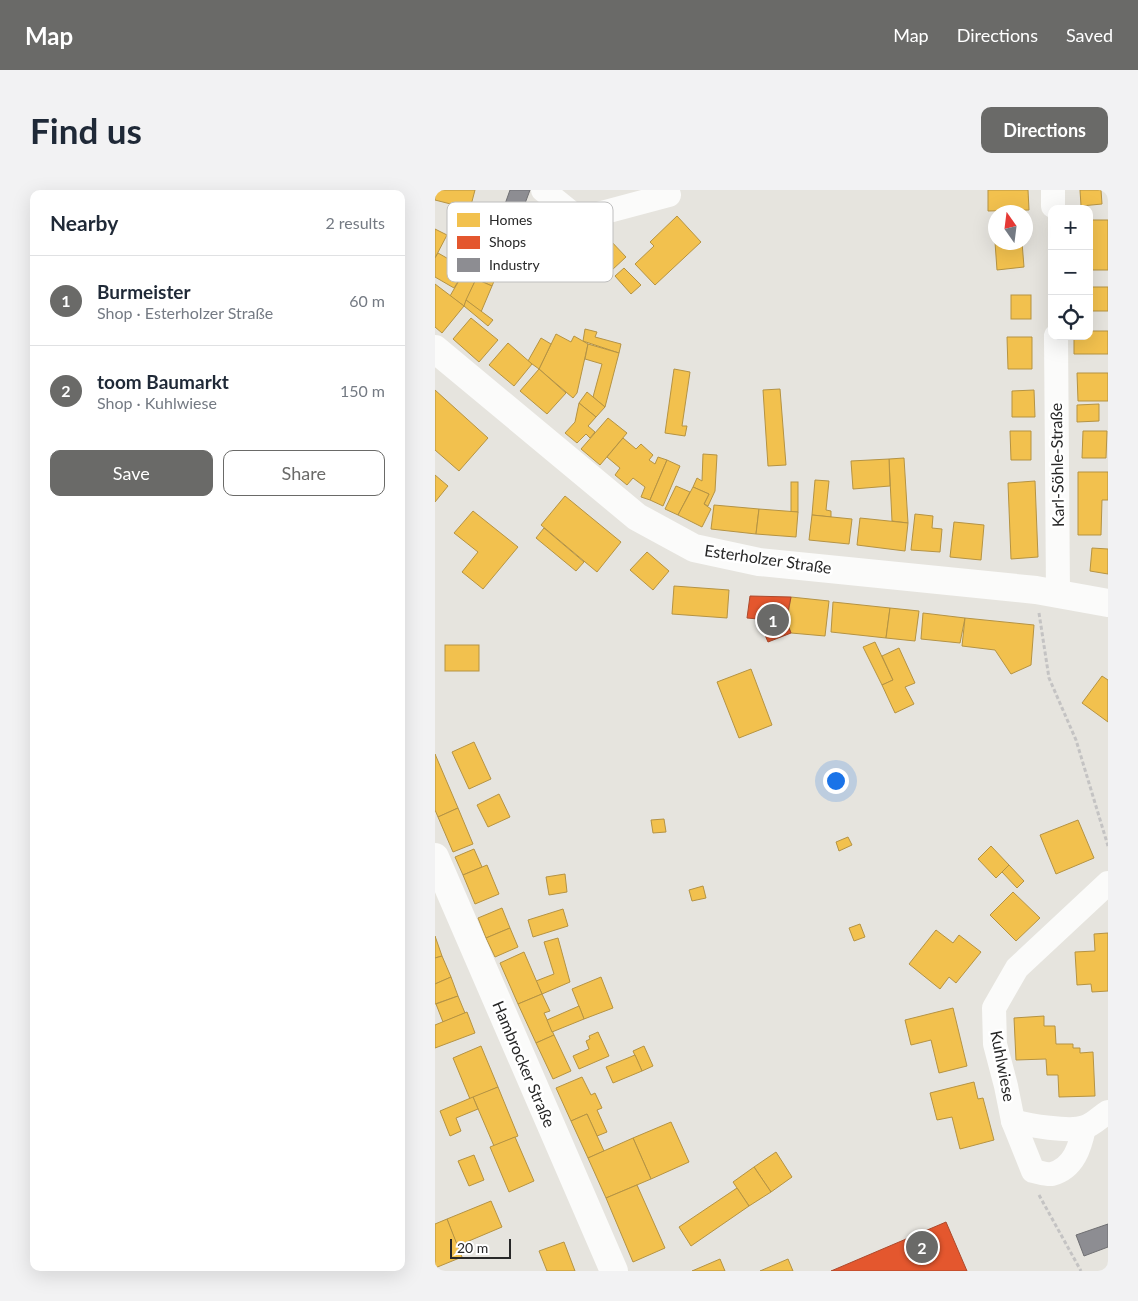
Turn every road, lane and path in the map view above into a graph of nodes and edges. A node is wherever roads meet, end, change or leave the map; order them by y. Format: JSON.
{"nodes":[{"id":1,"x":543,"y":190,"type":"edge"},
{"id":2,"x":669,"y":195,"type":"dead end"},
{"id":3,"x":558,"y":202,"type":"edge"},
{"id":4,"x":613,"y":210,"type":"edge"},
{"id":5,"x":1056,"y":340,"type":"edge"},
{"id":6,"x":435,"y":349,"type":"edge"},
{"id":7,"x":1047,"y":592,"type":"junction"},
{"id":8,"x":1108,"y":603,"type":"edge"},
{"id":9,"x":1108,"y":846,"type":"edge"},
{"id":10,"x":435,"y":857,"type":"edge"},
{"id":11,"x":1108,"y":883,"type":"edge"},
{"id":12,"x":1108,"y":1112,"type":"edge"},
{"id":13,"x":1013,"y":1120,"type":"junction"},
{"id":14,"x":1084,"y":1128,"type":"junction"},
{"id":15,"x":1033,"y":1172,"type":"junction"},
{"id":16,"x":614,"y":1271,"type":"edge"},
{"id":17,"x":1081,"y":1271,"type":"edge"}],
"edges":[{"from":1,"to":3,"type":"street"},
{"from":2,"to":4,"type":"street"},
{"from":5,"to":7,"type":"street","name":"Karl-Söhle-Straße"},
{"from":6,"to":7,"type":"street","name":"Esterholzer Straße"},
{"from":7,"to":8,"type":"street","name":"Esterholzer Straße"},
{"from":7,"to":9,"type":"path"},
{"from":10,"to":16,"type":"street","name":"Hambrocker Straße"},
{"from":11,"to":13,"type":"street","name":"Kuhlwiese"},
{"from":12,"to":14,"type":"street"},
{"from":13,"to":14,"type":"street"},
{"from":13,"to":15,"type":"street","name":"Kuhlwiese"},
{"from":14,"to":15,"type":"street"},
{"from":15,"to":17,"type":"path"}]}
